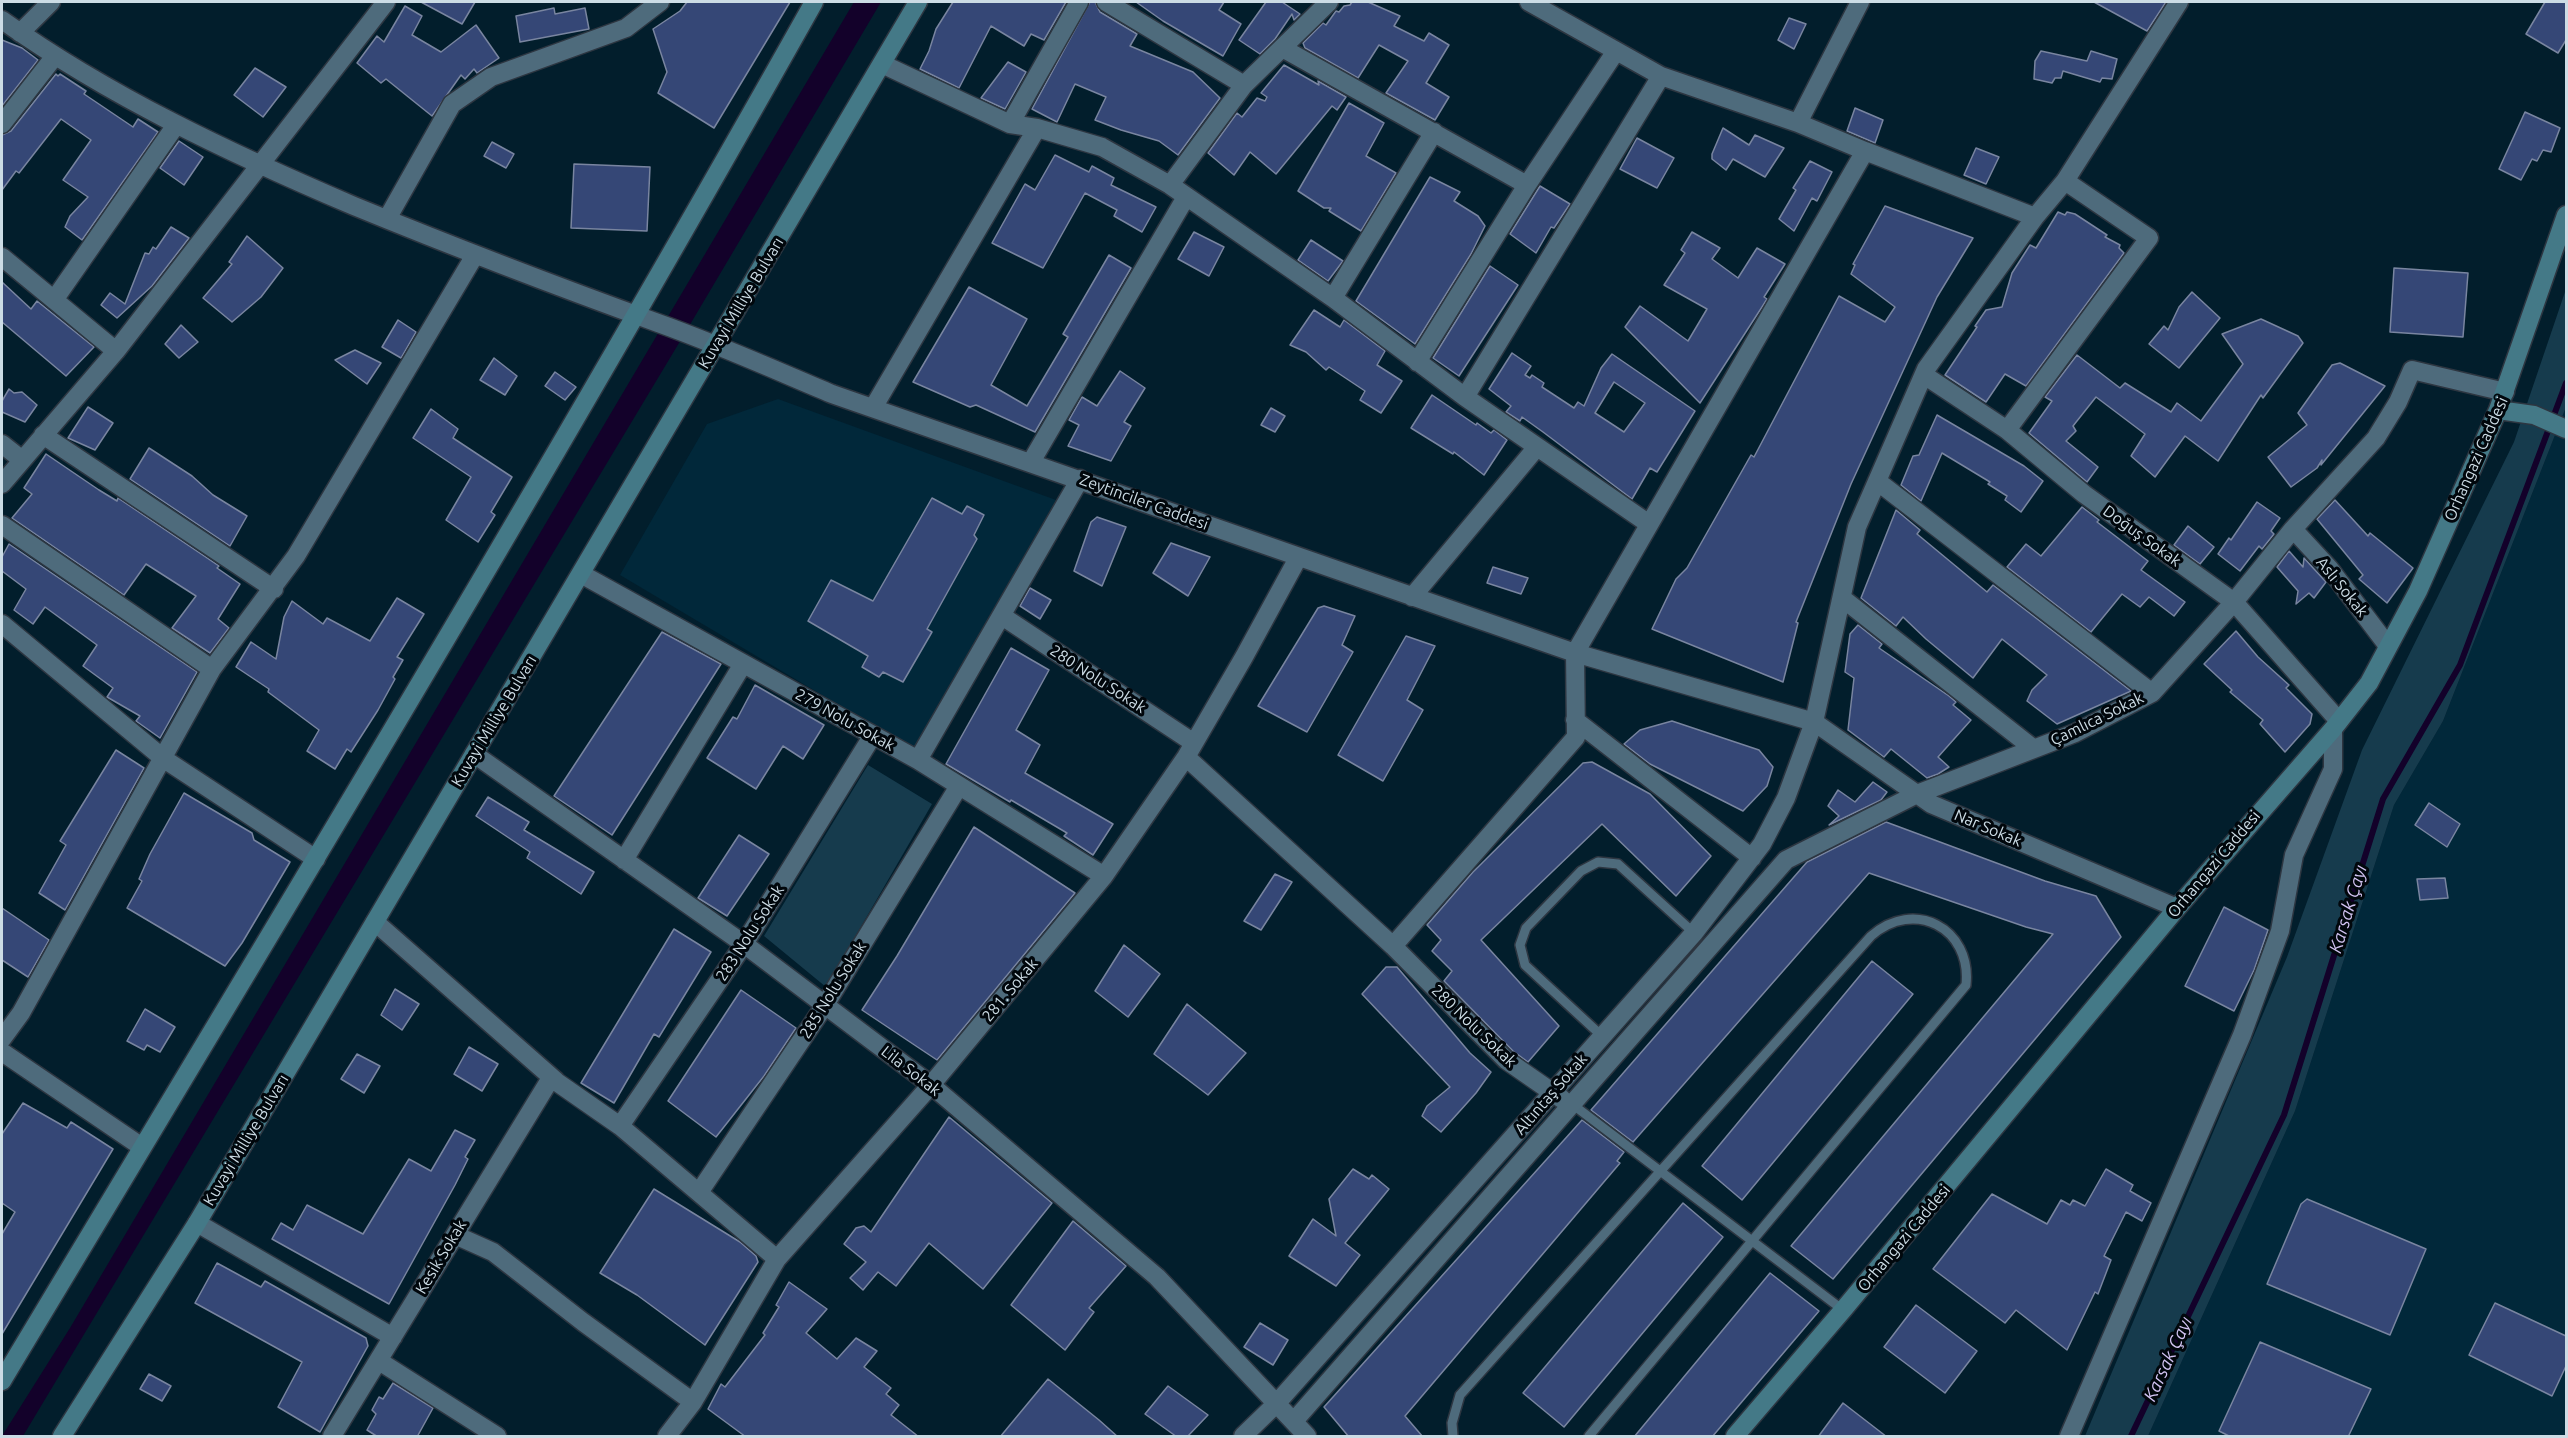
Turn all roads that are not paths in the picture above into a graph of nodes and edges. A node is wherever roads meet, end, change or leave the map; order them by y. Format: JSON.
{"nodes":[{"id":1,"x":51,"y":2,"type":"edge"},
{"id":2,"x":386,"y":2,"type":"edge"},
{"id":3,"x":660,"y":2,"type":"edge"},
{"id":4,"x":814,"y":2,"type":"edge"},
{"id":5,"x":918,"y":2,"type":"edge"},
{"id":6,"x":1079,"y":2,"type":"edge"},
{"id":7,"x":1106,"y":2,"type":"edge"},
{"id":8,"x":1529,"y":2,"type":"edge"},
{"id":9,"x":1860,"y":2,"type":"edge"},
{"id":10,"x":2179,"y":2,"type":"edge"},
{"id":11,"x":1320,"y":4,"type":"edge"},
{"id":12,"x":2,"y":20,"type":"edge"},
{"id":13,"x":20,"y":33,"type":"junction"},
{"id":14,"x":1284,"y":49,"type":"junction"},
{"id":15,"x":1616,"y":51,"type":"junction"},
{"id":16,"x":55,"y":56,"type":"junction"},
{"id":17,"x":882,"y":64,"type":"junction"},
{"id":18,"x":1661,"y":76,"type":"junction"},
{"id":19,"x":1244,"y":86,"type":"junction"},
{"id":20,"x":1798,"y":123,"type":"junction"},
{"id":21,"x":2,"y":124,"type":"edge"},
{"id":22,"x":1010,"y":124,"type":"junction"},
{"id":23,"x":176,"y":125,"type":"junction"},
{"id":24,"x":1037,"y":128,"type":"junction"},
{"id":25,"x":1434,"y":132,"type":"junction"},
{"id":26,"x":1865,"y":152,"type":"junction"},
{"id":27,"x":260,"y":166,"type":"junction"},
{"id":28,"x":2065,"y":181,"type":"junction"},
{"id":29,"x":1170,"y":185,"type":"junction"},
{"id":30,"x":1527,"y":185,"type":"junction"},
{"id":31,"x":1186,"y":197,"type":"junction"},
{"id":32,"x":2566,"y":215,"type":"edge"},
{"id":33,"x":2035,"y":217,"type":"junction"},
{"id":34,"x":387,"y":219,"type":"junction"},
{"id":35,"x":475,"y":255,"type":"junction"},
{"id":36,"x":2,"y":257,"type":"edge"},
{"id":37,"x":1333,"y":298,"type":"junction"},
{"id":38,"x":54,"y":300,"type":"junction"},
{"id":39,"x":636,"y":315,"type":"junction"},
{"id":40,"x":716,"y":345,"type":"junction"},
{"id":41,"x":116,"y":351,"type":"junction"},
{"id":42,"x":1417,"y":362,"type":"junction"},
{"id":43,"x":1924,"y":375,"type":"junction"},
{"id":44,"x":2505,"y":392,"type":"junction"},
{"id":45,"x":1465,"y":397,"type":"junction"},
{"id":46,"x":873,"y":408,"type":"junction"},
{"id":47,"x":2498,"y":410,"type":"junction"},
{"id":48,"x":2566,"y":429,"type":"edge"},
{"id":49,"x":2007,"y":430,"type":"junction"},
{"id":50,"x":42,"y":435,"type":"junction"},
{"id":51,"x":2,"y":444,"type":"edge"},
{"id":52,"x":1537,"y":447,"type":"junction"},
{"id":53,"x":21,"y":459,"type":"junction"},
{"id":54,"x":1031,"y":462,"type":"junction"},
{"id":55,"x":1080,"y":479,"type":"junction"},
{"id":56,"x":1877,"y":481,"type":"junction"},
{"id":57,"x":2,"y":484,"type":"edge"},
{"id":58,"x":1649,"y":524,"type":"junction"},
{"id":59,"x":2,"y":525,"type":"edge"},
{"id":60,"x":2293,"y":529,"type":"junction"},
{"id":61,"x":1298,"y":558,"type":"junction"},
{"id":62,"x":581,"y":574,"type":"junction"},
{"id":63,"x":274,"y":589,"type":"junction"},
{"id":64,"x":1412,"y":597,"type":"junction"},
{"id":65,"x":1842,"y":598,"type":"junction"},
{"id":66,"x":2234,"y":602,"type":"junction"},
{"id":67,"x":1002,"y":616,"type":"junction"},
{"id":68,"x":2,"y":624,"type":"edge"},
{"id":69,"x":2388,"y":646,"type":"junction"},
{"id":70,"x":1575,"y":653,"type":"junction"},
{"id":71,"x":743,"y":664,"type":"junction"},
{"id":72,"x":212,"y":669,"type":"junction"},
{"id":73,"x":2152,"y":693,"type":"junction"},
{"id":74,"x":1575,"y":720,"type":"junction"},
{"id":75,"x":1814,"y":722,"type":"junction"},
{"id":76,"x":2336,"y":725,"type":"junction"},
{"id":77,"x":873,"y":735,"type":"junction"},
{"id":78,"x":2034,"y":749,"type":"junction"},
{"id":79,"x":1190,"y":750,"type":"junction"},
{"id":80,"x":474,"y":754,"type":"junction"},
{"id":81,"x":164,"y":759,"type":"junction"},
{"id":82,"x":918,"y":760,"type":"junction"},
{"id":83,"x":959,"y":786,"type":"junction"},
{"id":84,"x":1917,"y":794,"type":"junction"},
{"id":85,"x":1757,"y":851,"type":"junction"},
{"id":86,"x":316,"y":859,"type":"junction"},
{"id":87,"x":624,"y":860,"type":"junction"},
{"id":88,"x":1786,"y":860,"type":"junction"},
{"id":89,"x":1104,"y":876,"type":"junction"},
{"id":90,"x":2177,"y":908,"type":"junction"},
{"id":91,"x":375,"y":922,"type":"junction"},
{"id":92,"x":1694,"y":933,"type":"junction"},
{"id":93,"x":744,"y":944,"type":"junction"},
{"id":94,"x":1393,"y":946,"type":"junction"},
{"id":95,"x":825,"y":1005,"type":"junction"},
{"id":96,"x":1603,"y":1036,"type":"junction"},
{"id":97,"x":2,"y":1039,"type":"edge"},
{"id":98,"x":2,"y":1052,"type":"edge"},
{"id":99,"x":554,"y":1079,"type":"junction"},
{"id":100,"x":931,"y":1085,"type":"junction"},
{"id":101,"x":1551,"y":1093,"type":"junction"},
{"id":102,"x":1572,"y":1104,"type":"junction"},
{"id":103,"x":620,"y":1126,"type":"junction"},
{"id":104,"x":142,"y":1148,"type":"junction"},
{"id":105,"x":1659,"y":1171,"type":"junction"},
{"id":106,"x":700,"y":1191,"type":"junction"},
{"id":107,"x":197,"y":1223,"type":"junction"},
{"id":108,"x":455,"y":1235,"type":"junction"},
{"id":109,"x":1753,"y":1242,"type":"junction"},
{"id":110,"x":777,"y":1259,"type":"junction"},
{"id":111,"x":1843,"y":1310,"type":"junction"},
{"id":112,"x":393,"y":1337,"type":"junction"},
{"id":113,"x":379,"y":1361,"type":"junction"},
{"id":114,"x":2,"y":1381,"type":"edge"},
{"id":115,"x":693,"y":1402,"type":"junction"},
{"id":116,"x":1276,"y":1404,"type":"junction"},
{"id":117,"x":1294,"y":1421,"type":"junction"},
{"id":118,"x":62,"y":1437,"type":"edge"},
{"id":119,"x":332,"y":1437,"type":"edge"},
{"id":120,"x":497,"y":1437,"type":"edge"},
{"id":121,"x":667,"y":1437,"type":"edge"},
{"id":122,"x":1243,"y":1437,"type":"edge"},
{"id":123,"x":1307,"y":1437,"type":"edge"},
{"id":124,"x":1453,"y":1437,"type":"edge"},
{"id":125,"x":1589,"y":1437,"type":"edge"},
{"id":126,"x":1735,"y":1437,"type":"edge"},
{"id":127,"x":2069,"y":1437,"type":"edge"}],
"edges":[{"from":1,"to":13,"type":"street"},
{"from":2,"to":27,"type":"street"},
{"from":3,"to":34,"type":"street"},
{"from":4,"to":39,"type":"main road"},
{"from":5,"to":17,"type":"main road","name":"Kuvayi Milliye Bulvarı"},
{"from":6,"to":22,"type":"street"},
{"from":7,"to":19,"type":"street"},
{"from":8,"to":15,"type":"street"},
{"from":9,"to":20,"type":"street"},
{"from":10,"to":28,"type":"street","name":"Altıntaş Sokak"},
{"from":11,"to":14,"type":"street"},
{"from":12,"to":13,"type":"street","name":"Zeytinciler Caddesi"},
{"from":13,"to":16,"type":"street","name":"Zeytinciler Caddesi"},
{"from":14,"to":19,"type":"street"},
{"from":14,"to":25,"type":"street"},
{"from":15,"to":18,"type":"street"},
{"from":15,"to":30,"type":"street"},
{"from":16,"to":21,"type":"street"},
{"from":16,"to":23,"type":"street","name":"Zeytinciler Caddesi"},
{"from":17,"to":22,"type":"street"},
{"from":17,"to":40,"type":"main road","name":"Kuvayi Milliye Bulvarı"},
{"from":18,"to":20,"type":"street"},
{"from":18,"to":45,"type":"street"},
{"from":19,"to":29,"type":"street"},
{"from":20,"to":26,"type":"street"},
{"from":22,"to":24,"type":"street"},
{"from":23,"to":27,"type":"street","name":"Zeytinciler Caddesi"},
{"from":23,"to":38,"type":"street"},
{"from":24,"to":29,"type":"street"},
{"from":24,"to":46,"type":"street"},
{"from":25,"to":30,"type":"street"},
{"from":25,"to":37,"type":"street"},
{"from":26,"to":33,"type":"street"},
{"from":26,"to":58,"type":"street"},
{"from":27,"to":34,"type":"street","name":"Zeytinciler Caddesi"},
{"from":27,"to":41,"type":"street"},
{"from":28,"to":33,"type":"street","name":"Altıntaş Sokak"},
{"from":28,"to":49,"type":"street"},
{"from":29,"to":31,"type":"street"},
{"from":30,"to":42,"type":"street"},
{"from":31,"to":37,"type":"street"},
{"from":31,"to":54,"type":"street"},
{"from":32,"to":44,"type":"main road","name":"Orhangazi Caddesi"},
{"from":33,"to":43,"type":"street","name":"Altıntaş Sokak"},
{"from":34,"to":35,"type":"street","name":"Zeytinciler Caddesi"},
{"from":35,"to":39,"type":"street","name":"Zeytinciler Caddesi"},
{"from":35,"to":63,"type":"street"},
{"from":36,"to":38,"type":"street"},
{"from":37,"to":42,"type":"street"},
{"from":38,"to":41,"type":"street"},
{"from":39,"to":40,"type":"street","name":"Zeytinciler Caddesi"},
{"from":39,"to":86,"type":"main road"},
{"from":40,"to":46,"type":"street","name":"Zeytinciler Caddesi"},
{"from":40,"to":62,"type":"main road","name":"Kuvayi Milliye Bulvarı"},
{"from":41,"to":50,"type":"street"},
{"from":42,"to":45,"type":"street"},
{"from":43,"to":49,"type":"street","name":"Doğuş Sokak"},
{"from":43,"to":56,"type":"street","name":"Altıntaş Sokak"},
{"from":44,"to":47,"type":"main road","name":"Orhangazi Caddesi"},
{"from":44,"to":60,"type":"street","name":"Çamlıca Sokak"},
{"from":45,"to":52,"type":"street"},
{"from":46,"to":54,"type":"street","name":"Zeytinciler Caddesi"},
{"from":47,"to":48,"type":"main road"},
{"from":47,"to":69,"type":"main road","name":"Orhangazi Caddesi"},
{"from":49,"to":66,"type":"street","name":"Doğuş Sokak"},
{"from":50,"to":53,"type":"street"},
{"from":50,"to":63,"type":"street"},
{"from":51,"to":53,"type":"street"},
{"from":52,"to":58,"type":"street"},
{"from":52,"to":64,"type":"street"},
{"from":53,"to":57,"type":"street"},
{"from":54,"to":55,"type":"street","name":"Zeytinciler Caddesi"},
{"from":55,"to":61,"type":"street","name":"Zeytinciler Caddesi"},
{"from":55,"to":67,"type":"street"},
{"from":56,"to":65,"type":"street","name":"Altıntaş Sokak"},
{"from":56,"to":73,"type":"street"},
{"from":58,"to":70,"type":"street"},
{"from":59,"to":72,"type":"street"},
{"from":60,"to":66,"type":"street","name":"Çamlıca Sokak"},
{"from":60,"to":69,"type":"street","name":"Aslı Sokak"},
{"from":61,"to":64,"type":"street","name":"Zeytinciler Caddesi"},
{"from":61,"to":79,"type":"street","name":"281. Sokak"},
{"from":62,"to":71,"type":"street","name":"279 Nolu Sokak"},
{"from":62,"to":80,"type":"main road","name":"Kuvayi Milliye Bulvarı"},
{"from":63,"to":72,"type":"street"},
{"from":64,"to":70,"type":"street","name":"Zeytinciler Caddesi"},
{"from":65,"to":75,"type":"street","name":"Altıntaş Sokak"},
{"from":65,"to":78,"type":"street"},
{"from":66,"to":73,"type":"street","name":"Çamlıca Sokak"},
{"from":66,"to":76,"type":"street","name":"Doğuş Sokak"},
{"from":67,"to":79,"type":"street","name":"280 Nolu Sokak"},
{"from":67,"to":82,"type":"street"},
{"from":68,"to":81,"type":"street"},
{"from":69,"to":76,"type":"main road","name":"Orhangazi Caddesi"},
{"from":70,"to":74,"type":"street"},
{"from":70,"to":75,"type":"street","name":"Zeytinciler Caddesi"},
{"from":71,"to":77,"type":"street","name":"279 Nolu Sokak"},
{"from":71,"to":87,"type":"street"},
{"from":72,"to":81,"type":"street"},
{"from":73,"to":78,"type":"street","name":"Çamlıca Sokak"},
{"from":74,"to":85,"type":"street"},
{"from":74,"to":94,"type":"street"},
{"from":75,"to":84,"type":"street","name":"Nar Sokak"},
{"from":75,"to":85,"type":"street","name":"Altıntaş Sokak"},
{"from":76,"to":90,"type":"main road","name":"Orhangazi Caddesi"},
{"from":76,"to":127,"type":"street"},
{"from":77,"to":82,"type":"street","name":"279 Nolu Sokak"},
{"from":77,"to":93,"type":"street","name":"283 Nolu Sokak"},
{"from":78,"to":84,"type":"street","name":"Çamlıca Sokak"},
{"from":79,"to":89,"type":"street","name":"281. Sokak"},
{"from":79,"to":94,"type":"street","name":"280 Nolu Sokak"},
{"from":80,"to":87,"type":"street","name":"Lila Sokak"},
{"from":80,"to":91,"type":"main road","name":"Kuvayi Milliye Bulvarı"},
{"from":81,"to":86,"type":"street"},
{"from":81,"to":97,"type":"street"},
{"from":82,"to":83,"type":"street","name":"279 Nolu Sokak"},
{"from":83,"to":89,"type":"street","name":"279 Nolu Sokak"},
{"from":83,"to":95,"type":"street","name":"285 Nolu Sokak"},
{"from":84,"to":88,"type":"street","name":"Çamlıca Sokak"},
{"from":84,"to":90,"type":"street","name":"Nar Sokak"},
{"from":85,"to":88,"type":"street"},
{"from":85,"to":92,"type":"street","name":"Altıntaş Sokak"},
{"from":86,"to":104,"type":"main road"},
{"from":87,"to":93,"type":"street","name":"Lila Sokak"},
{"from":88,"to":102,"type":"street","name":"Altıntaş Sokak"},
{"from":89,"to":100,"type":"street","name":"281. Sokak"},
{"from":90,"to":111,"type":"main road","name":"Orhangazi Caddesi"},
{"from":91,"to":99,"type":"street"},
{"from":91,"to":107,"type":"main road","name":"Kuvayi Milliye Bulvarı"},
{"from":92,"to":96,"type":"street","name":"Altıntaş Sokak"},
{"from":92,"to":96,"type":"lane"},
{"from":93,"to":95,"type":"street","name":"Lila Sokak"},
{"from":93,"to":103,"type":"street","name":"283 Nolu Sokak"},
{"from":94,"to":101,"type":"street","name":"280 Nolu Sokak"},
{"from":95,"to":100,"type":"street","name":"Lila Sokak"},
{"from":95,"to":106,"type":"street","name":"285 Nolu Sokak"},
{"from":96,"to":101,"type":"street","name":"Altıntaş Sokak"},
{"from":98,"to":104,"type":"street"},
{"from":99,"to":103,"type":"street"},
{"from":99,"to":108,"type":"street","name":"Kesik Sokak"},
{"from":100,"to":110,"type":"street","name":"281. Sokak"},
{"from":100,"to":116,"type":"street","name":"Lila Sokak"},
{"from":101,"to":102,"type":"street","name":"280 Nolu Sokak"},
{"from":101,"to":116,"type":"street","name":"Altıntaş Sokak"},
{"from":102,"to":105,"type":"lane","name":"280 Nolu Sokak"},
{"from":102,"to":117,"type":"street","name":"Altıntaş Sokak"},
{"from":103,"to":106,"type":"street"},
{"from":104,"to":114,"type":"main road"},
{"from":105,"to":109,"type":"lane","name":"280 Nolu Sokak"},
{"from":105,"to":109,"type":"lane"},
{"from":105,"to":124,"type":"lane"},
{"from":106,"to":110,"type":"street"},
{"from":107,"to":112,"type":"street"},
{"from":107,"to":118,"type":"main road","name":"Kuvayi Milliye Bulvarı"},
{"from":108,"to":112,"type":"street","name":"Kesik Sokak"},
{"from":108,"to":115,"type":"street"},
{"from":109,"to":111,"type":"lane","name":"280 Nolu Sokak"},
{"from":109,"to":125,"type":"lane"},
{"from":110,"to":115,"type":"street","name":"281. Sokak"},
{"from":111,"to":126,"type":"main road","name":"Orhangazi Caddesi"},
{"from":112,"to":113,"type":"street","name":"Kesik Sokak"},
{"from":113,"to":119,"type":"street","name":"Kesik Sokak"},
{"from":113,"to":120,"type":"street"},
{"from":115,"to":121,"type":"street","name":"281. Sokak"},
{"from":116,"to":117,"type":"street","name":"Lila Sokak"},
{"from":116,"to":122,"type":"street","name":"Altıntaş Sokak"},
{"from":117,"to":123,"type":"street","name":"Lila Sokak"}]}
